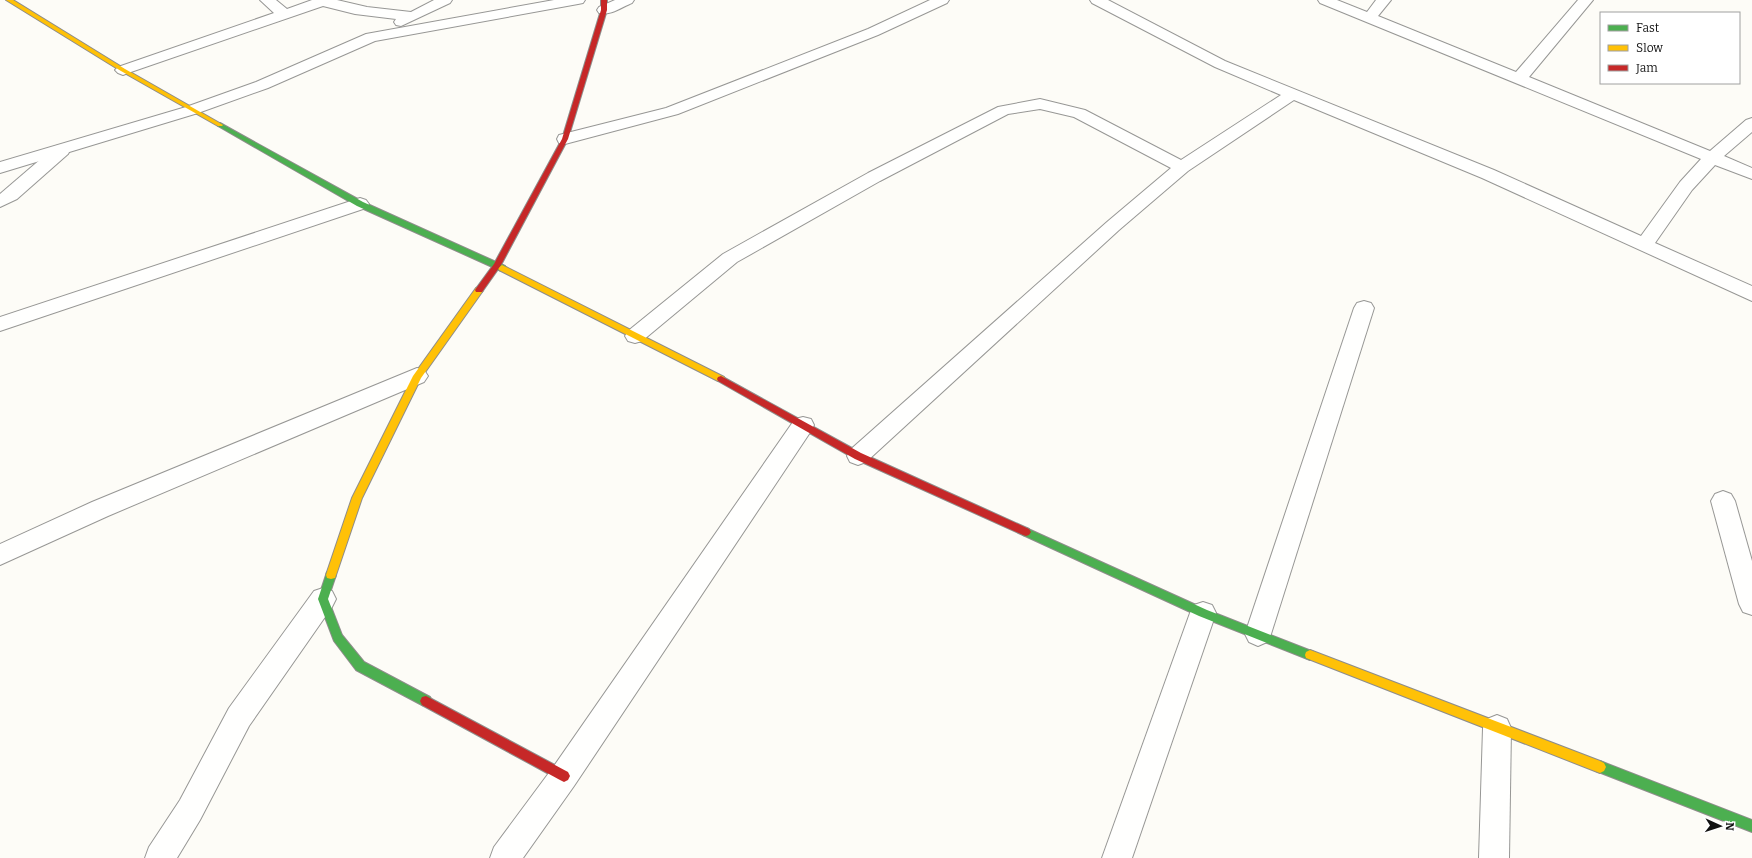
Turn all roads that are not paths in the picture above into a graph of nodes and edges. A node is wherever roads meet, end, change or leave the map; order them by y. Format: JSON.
{"nodes":[{"id":1,"x":9,"y":0,"type":"edge"},
{"id":2,"x":267,"y":0,"type":"edge"},
{"id":3,"x":325,"y":0,"type":"edge"},
{"id":4,"x":445,"y":0,"type":"edge"},
{"id":5,"x":578,"y":0,"type":"edge"},
{"id":6,"x":627,"y":0,"type":"edge"},
{"id":7,"x":942,"y":0,"type":"edge"},
{"id":8,"x":1097,"y":0,"type":"edge"},
{"id":9,"x":1325,"y":0,"type":"edge"},
{"id":10,"x":1384,"y":0,"type":"edge"},
{"id":11,"x":1586,"y":0,"type":"edge"},
{"id":12,"x":429,"y":4,"type":"edge"},
{"id":13,"x":604,"y":5,"type":"edge"},
{"id":14,"x":285,"y":15,"type":"junction"},
{"id":15,"x":413,"y":16,"type":"junction"},
{"id":16,"x":1368,"y":18,"type":"junction"},
{"id":17,"x":371,"y":37,"type":"junction"},
{"id":18,"x":123,"y":70,"type":"junction"},
{"id":19,"x":1519,"y":79,"type":"junction"},
{"id":20,"x":1293,"y":94,"type":"junction"},
{"id":21,"x":192,"y":110,"type":"junction"},
{"id":22,"x":1752,"y":123,"type":"edge"},
{"id":23,"x":565,"y":139,"type":"junction"},
{"id":24,"x":62,"y":150,"type":"junction"},
{"id":25,"x":1712,"y":158,"type":"junction"},
{"id":26,"x":1182,"y":167,"type":"junction"},
{"id":27,"x":0,"y":168,"type":"edge"},
{"id":28,"x":1752,"y":174,"type":"edge"},
{"id":29,"x":0,"y":201,"type":"edge"},
{"id":30,"x":360,"y":204,"type":"junction"},
{"id":31,"x":1644,"y":245,"type":"junction"},
{"id":32,"x":497,"y":265,"type":"junction"},
{"id":33,"x":1752,"y":294,"type":"edge"},
{"id":34,"x":1364,"y":308,"type":"dead end"},
{"id":35,"x":0,"y":324,"type":"edge"},
{"id":36,"x":635,"y":336,"type":"junction"},
{"id":37,"x":417,"y":376,"type":"junction"},
{"id":38,"x":803,"y":425,"type":"junction"},
{"id":39,"x":858,"y":456,"type":"junction"},
{"id":40,"x":1723,"y":501,"type":"dead end"},
{"id":41,"x":0,"y":555,"type":"edge"},
{"id":42,"x":323,"y":599,"type":"junction"},
{"id":43,"x":1752,"y":604,"type":"edge"},
{"id":44,"x":1203,"y":613,"type":"junction"},
{"id":45,"x":1258,"y":634,"type":"junction"},
{"id":46,"x":1498,"y":728,"type":"junction"},
{"id":47,"x":564,"y":776,"type":"junction"},
{"id":48,"x":1752,"y":826,"type":"edge"},
{"id":49,"x":160,"y":858,"type":"edge"},
{"id":50,"x":504,"y":858,"type":"edge"},
{"id":51,"x":1117,"y":858,"type":"edge"},
{"id":52,"x":1494,"y":858,"type":"edge"}],
"edges":[{"from":1,"to":18,"type":"street"},
{"from":2,"to":14,"type":"street"},
{"from":3,"to":14,"type":"street"},
{"from":3,"to":15,"type":"street"},
{"from":4,"to":12,"type":"street"},
{"from":5,"to":17,"type":"street"},
{"from":6,"to":13,"type":"street"},
{"from":7,"to":23,"type":"street"},
{"from":8,"to":20,"type":"street"},
{"from":9,"to":16,"type":"street"},
{"from":10,"to":16,"type":"street"},
{"from":11,"to":19,"type":"street"},
{"from":12,"to":15,"type":"street"},
{"from":13,"to":23,"type":"street"},
{"from":14,"to":18,"type":"street"},
{"from":15,"to":17,"type":"street"},
{"from":16,"to":19,"type":"street"},
{"from":17,"to":21,"type":"street"},
{"from":18,"to":21,"type":"street"},
{"from":19,"to":25,"type":"street"},
{"from":20,"to":26,"type":"street"},
{"from":20,"to":31,"type":"street"},
{"from":21,"to":24,"type":"street"},
{"from":21,"to":30,"type":"street"},
{"from":22,"to":25,"type":"street"},
{"from":23,"to":32,"type":"street"},
{"from":24,"to":27,"type":"street"},
{"from":24,"to":29,"type":"street"},
{"from":25,"to":28,"type":"street"},
{"from":25,"to":31,"type":"street"},
{"from":26,"to":36,"type":"street"},
{"from":26,"to":39,"type":"street"},
{"from":30,"to":32,"type":"street"},
{"from":30,"to":35,"type":"street"},
{"from":31,"to":33,"type":"street"},
{"from":32,"to":36,"type":"street"},
{"from":32,"to":37,"type":"street"},
{"from":34,"to":45,"type":"street"},
{"from":36,"to":38,"type":"street"},
{"from":37,"to":41,"type":"street"},
{"from":37,"to":42,"type":"street"},
{"from":38,"to":39,"type":"street"},
{"from":38,"to":47,"type":"street"},
{"from":39,"to":44,"type":"street"},
{"from":40,"to":43,"type":"street"},
{"from":42,"to":47,"type":"street"},
{"from":42,"to":49,"type":"street"},
{"from":44,"to":45,"type":"street"},
{"from":44,"to":51,"type":"street"},
{"from":45,"to":46,"type":"street"},
{"from":46,"to":48,"type":"street"},
{"from":46,"to":52,"type":"street"},
{"from":47,"to":50,"type":"street"}]}
